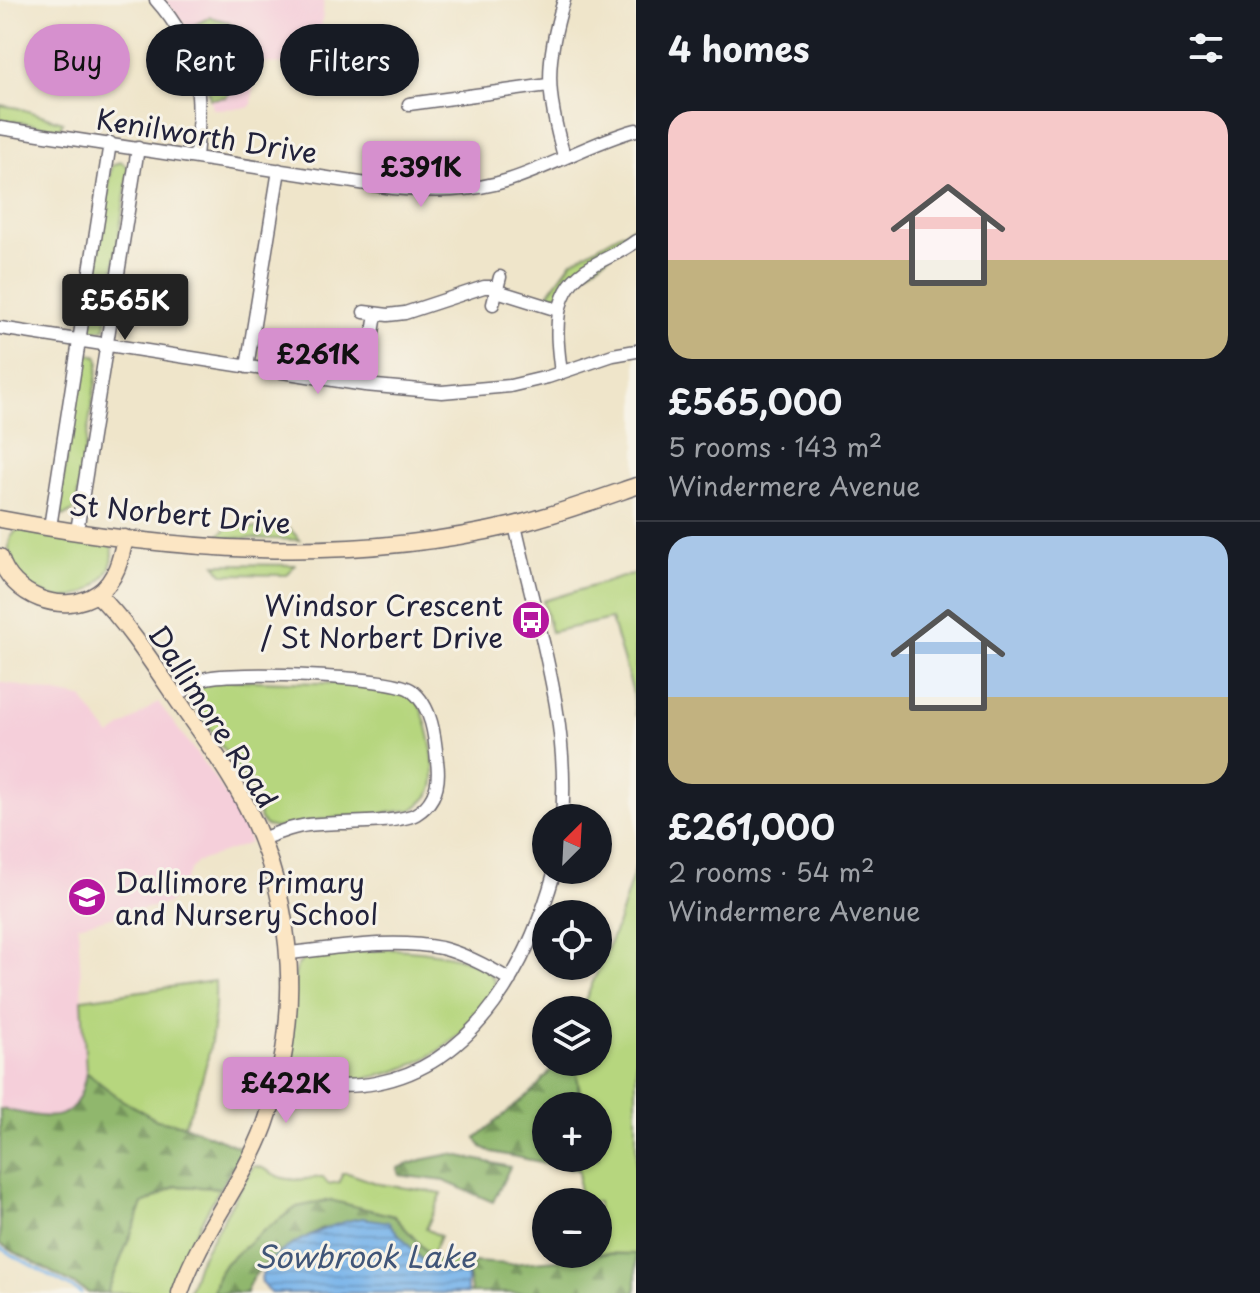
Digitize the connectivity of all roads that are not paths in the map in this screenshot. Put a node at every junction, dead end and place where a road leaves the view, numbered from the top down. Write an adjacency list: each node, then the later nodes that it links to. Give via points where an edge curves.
1 (156, 0): 12 (street, via 191,57 200,104)
2 (564, 0): 3 (street)
3 (548, 85): 4 (street); 11 (street)
4 (439, 100): 5 (street); 6 (street)
5 (409, 104)
6 (441, 115)
7 (0, 128): 9 (street, Kenilworth Drive)
8 (636, 130): 11 (street, Kenilworth Drive)
9 (110, 143): 10 (street, Kenilworth Drive); 19 (street)
10 (138, 148): 12 (street, Kenilworth Drive); 20 (street)
11 (564, 156): 13 (street, Kenilworth Drive, via 482,187 438,191)
12 (196, 157): 13 (street, Kenilworth Drive)
13 (279, 170): 22 (street)
14 (636, 241): 17 (street, via 579,275)
15 (498, 285): 16 (street); 17 (street); 24 (street, via 417,309 370,313)
16 (493, 304)
17 (558, 310): 23 (street, via 555,335)
18 (0, 328): 19 (street)
19 (79, 341): 20 (street); 28 (street)
20 (106, 345): 22 (street); 29 (street)
21 (636, 351): 23 (street)
22 (247, 367): 24 (street)
23 (561, 373): 24 (street, via 459,392)
24 (365, 385)
25 (636, 486): 27 (street, St Norbert Drive)
26 (1, 524): 28 (street, St Norbert Drive)
27 (515, 525): 30 (street, St Norbert Drive, via 343,549 233,550); 35 (street, via 557,704)
28 (50, 527): 29 (street, St Norbert Drive)
29 (77, 531): 30 (street, St Norbert Drive)
30 (125, 538): 33 (street, via 115,572)
31 (0, 557): 32 (street)
32 (5, 584): 33 (street, via 44,601 75,601)
33 (97, 594): 34 (street, Dallimore Road)
34 (176, 697): 36 (street, Dallimore Road, via 246,804); 36 (street, via 199,682 222,676 331,677 398,683 425,704 439,774 434,796 423,809 406,817 308,825)
35 (563, 804)
36 (262, 839): 38 (street, Dallimore Road)
37 (550, 884): 39 (street)
38 (290, 953): 39 (street, via 430,946 467,957); 40 (street, Dallimore Road, via 288,1024)
39 (510, 980): 40 (street, via 464,1038 416,1070 356,1085)
40 (279, 1079): 41 (street, Dallimore Road, via 251,1155 195,1254)
41 (180, 1293)

